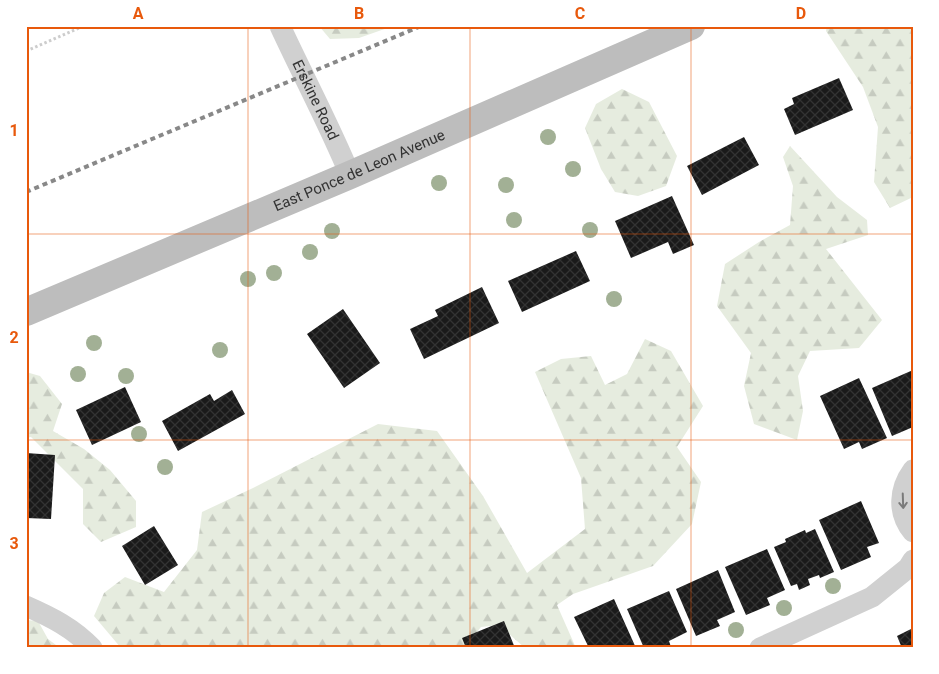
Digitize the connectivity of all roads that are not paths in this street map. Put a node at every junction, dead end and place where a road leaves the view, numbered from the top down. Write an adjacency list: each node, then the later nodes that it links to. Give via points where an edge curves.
1 (280, 26): 3 (street, Erskine Road)
2 (691, 26): 3 (main road, East Ponce de Leon Avenue)
3 (350, 175): 4 (main road, East Ponce de Leon Avenue)
4 (26, 312)
5 (913, 470): 6 (street, one-way to 6, via 905,480 900,500)
6 (913, 532)
7 (913, 560): 10 (street, via 908,568 872,597)
8 (26, 606): 9 (street, via 58,620)
9 (92, 648)
10 (760, 648)

